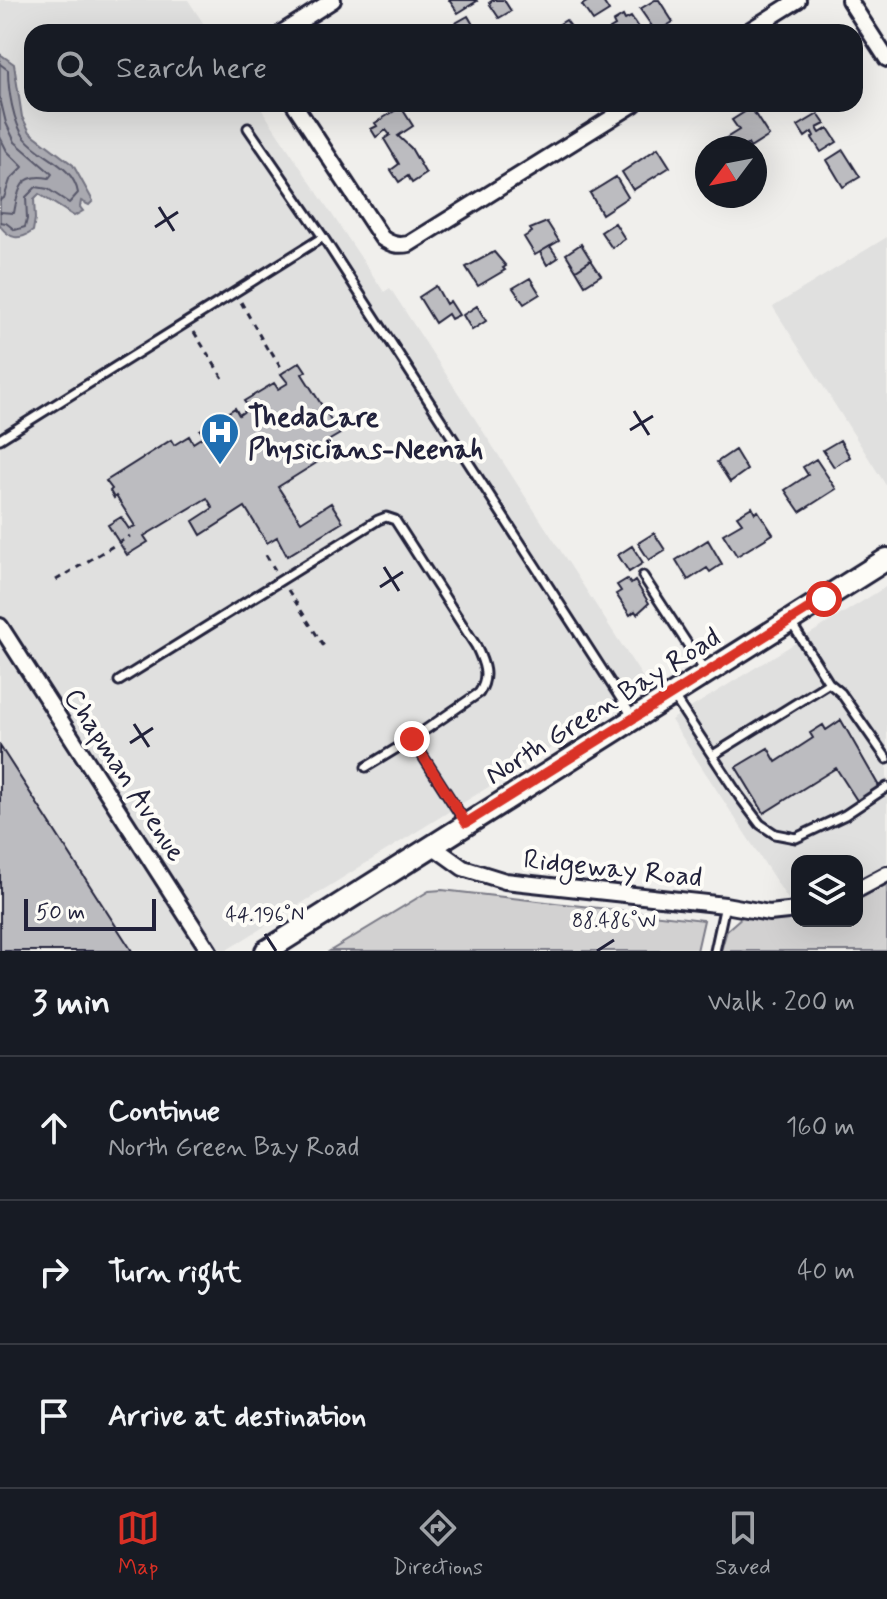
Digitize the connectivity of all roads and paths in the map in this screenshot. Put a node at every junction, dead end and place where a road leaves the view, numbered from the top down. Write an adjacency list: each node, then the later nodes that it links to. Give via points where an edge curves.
1 (333, 0): 4 (street)
2 (798, 0): 5 (street)
3 (849, 0): 6 (street)
4 (296, 24)
5 (760, 24)
6 (887, 59)
7 (299, 112): 8 (street, via 391,244 409,244)
8 (621, 112)
9 (248, 128): 10 (lane)
10 (323, 237): 11 (lane); 29 (lane)
11 (235, 292): 12 (lane); 13 (path)
12 (188, 322): 14 (path); 15 (lane)
13 (284, 372)
14 (224, 380)
15 (0, 439)
16 (130, 536): 21 (path)
17 (266, 555): 20 (path)
18 (887, 559): 22 (main road, North Green Bay Road)
19 (643, 576): 25 (lane)
20 (281, 579): 24 (path); 26 (lane); 30 (lane, via 378,520 391,518 399,524 476,646 486,676 470,701)
21 (56, 580)
22 (790, 620): 25 (main road, North Green Bay Road); 27 (lane)
23 (0, 626): 41 (street, Chapman Avenue)
24 (325, 648)
25 (706, 673): 28 (main road, North Green Bay Road)
26 (119, 681)
27 (829, 683): 31 (lane); 32 (lane)
28 (672, 694): 29 (main road, North Green Bay Road); 31 (lane)
29 (634, 718): 35 (main road, North Green Bay Road)
30 (412, 739): 33 (lane); 35 (lane)
31 (713, 755): 34 (lane, via 760,824 796,838)
32 (887, 759)
33 (366, 767)
34 (887, 787)
35 (466, 823): 36 (main road, North Green Bay Road)
36 (431, 845): 39 (street, Ridgeway Road, via 463,868 505,881); 42 (main road, North Green Bay Road)
37 (887, 874): 38 (street)
38 (863, 887)
39 (725, 905): 40 (street, Ridgeway Road, via 769,913); 43 (lane)
40 (791, 911)
41 (209, 951)
42 (266, 951)
43 (715, 951)

